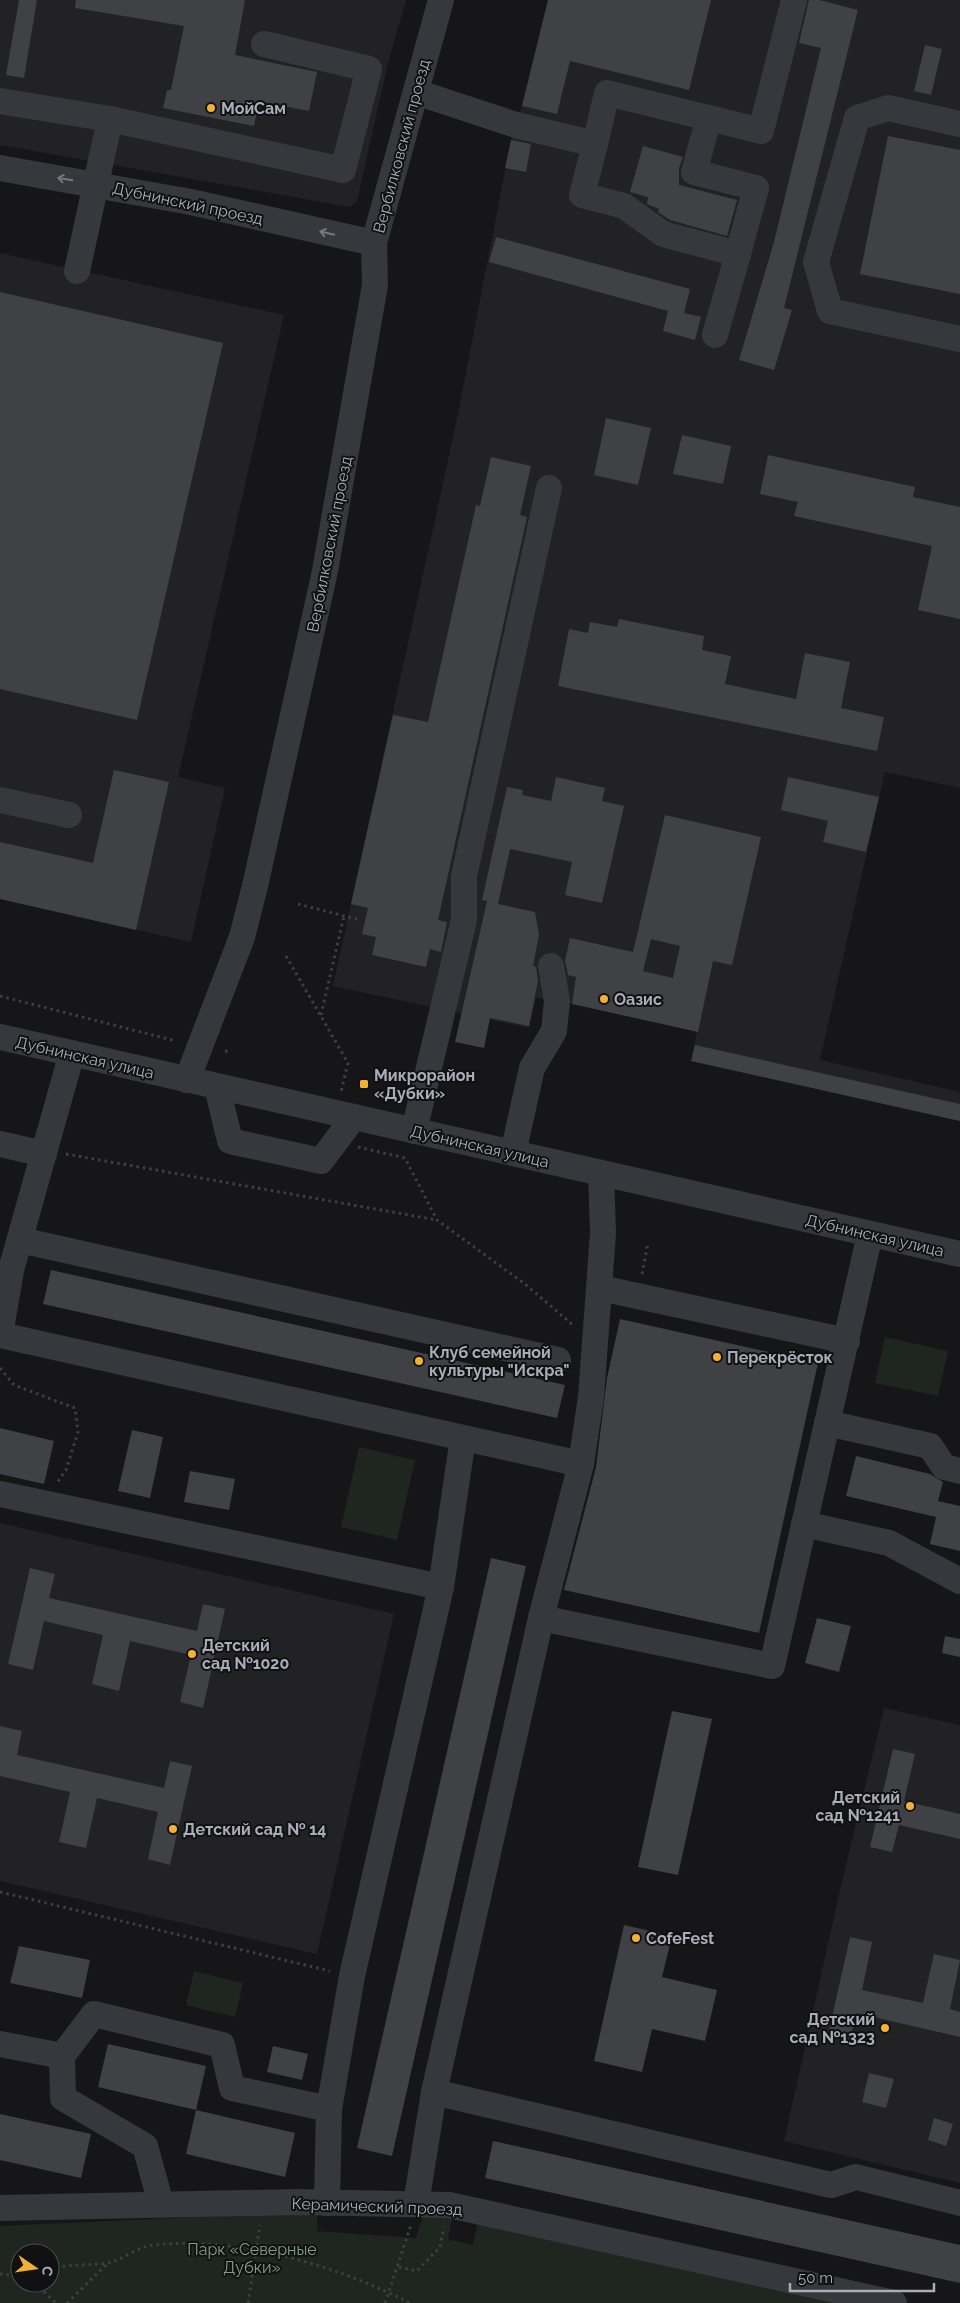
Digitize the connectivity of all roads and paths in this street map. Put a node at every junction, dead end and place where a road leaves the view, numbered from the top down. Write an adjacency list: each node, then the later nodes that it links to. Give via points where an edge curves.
1 (441, 0): 4 (street, Вербилковский проезд)
2 (794, 0): 6 (street, via 762,130)
3 (264, 44): 7 (street, via 369,69 343,170)
4 (416, 92): 9 (street, via 516,125); 12 (street, Вербилковский проезд)
5 (0, 101): 7 (street)
6 (709, 118): 9 (street, via 607,93); 13 (street, via 694,172 756,188)
7 (110, 119): 11 (street)
8 (960, 124): 16 (street, via 888,108 857,118 816,262 830,311)
9 (595, 144): 13 (street, via 582,195 624,206 663,234)
10 (0, 168): 11 (street, Дубнинский проезд, one-way to 10)
11 (97, 184): 12 (street, Дубнинский проезд, one-way to 11); 14 (street)
12 (374, 243): 32 (street, Вербилковский проезд, via 375,285 369,327 305,666 242,937)
13 (738, 254): 15 (street)
14 (77, 271)
15 (715, 335)
16 (960, 339)
17 (549, 488): 36 (street, via 464,876 464,920)
18 (0, 800): 19 (street)
19 (68, 815)
20 (298, 904): 21 (path)
21 (344, 916): 22 (path); 26 (path)
22 (360, 920)
23 (286, 956): 26 (path)
24 (551, 966): 40 (street, via 557,1001 554,1031 532,1068)
25 (0, 996): 28 (path)
26 (321, 1016): 34 (path, via 348,1063)
27 (0, 1037): 31 (street, Дубнинская улица)
28 (176, 1041)
29 (225, 1051): 30 (path)
30 (231, 1052)
31 (72, 1053): 32 (street, Дубнинская улица); 39 (street)
32 (187, 1080): 33 (street, Дубнинская улица)
33 (217, 1087): 35 (street, Дубнинская улица); 37 (street, via 230,1141 321,1161)
34 (341, 1092)
35 (354, 1118): 36 (street, Дубнинская улица); 37 (street)
36 (414, 1131): 40 (street, Дубнинская улица)
37 (336, 1142): 42 (path, via 405,1158)
38 (0, 1144): 39 (street)
39 (44, 1153): 42 (path); 44 (street)
40 (513, 1154): 41 (street, Дубнинская улица)
41 (601, 1173): 43 (street, Дубнинская улица); 48 (street)
42 (437, 1220): 51 (path, via 525,1284)
43 (870, 1234): 46 (street, Дубнинская улица); 50 (street)
44 (20, 1240): 47 (street); 52 (street)
45 (648, 1243): 49 (path)
46 (960, 1254)
47 (5, 1269): 55 (street, via 0,1335)
48 (600, 1288): 49 (street); 51 (street)
49 (638, 1296): 50 (street)
50 (846, 1341): 54 (street)
51 (595, 1344): 56 (street)
52 (558, 1360)
53 (0, 1368): 59 (path, via 14,1385 76,1408 78,1432 66,1470)
54 (827, 1423): 57 (street, via 930,1446 944,1467); 60 (street)
55 (463, 1438): 56 (street); 62 (street)
56 (581, 1464): 63 (street)
57 (960, 1471)
58 (0, 1494): 59 (street)
59 (38, 1501): 62 (street)
60 (804, 1524): 61 (street, via 889,1544); 63 (street, via 772,1666)
61 (960, 1581)
62 (441, 1587): 65 (street)
63 (541, 1618): 68 (street)
64 (0, 1892): 65 (path)
65 (352, 1976): 69 (street)
66 (0, 2044): 67 (street)
67 (62, 2056): 69 (street, via 94,2014 222,2045 232,2088); 73 (street, via 63,2098 145,2146)
68 (434, 2092): 72 (street, via 832,2185 856,2178); 74 (street)
69 (329, 2109): 71 (street)
70 (263, 2202): 71 (street, Керамический проезд); 73 (street, Керамический проезд); 77 (path)
71 (327, 2203): 74 (street, Керамический проезд)
72 (960, 2203)
73 (161, 2204): 76 (street, Керамический проезд)
74 (416, 2204): 75 (street, Керамический проезд); 80 (path)
75 (449, 2205): 80 (path, via 440,2247 417,2271); 88 (street, Керамический проезд)
76 (0, 2208)
77 (257, 2249): 78 (path, via 185,2243 150,2246); 82 (path, via 321,2267); 85 (path)
78 (108, 2263): 79 (path); 84 (path)
79 (60, 2266)
80 (399, 2267): 82 (path)
81 (45, 2293): 83 (path)
82 (388, 2293): 86 (path); 87 (path)
83 (56, 2303)
84 (67, 2303)
85 (248, 2303)
86 (385, 2303)
87 (410, 2303)
88 (894, 2303)

